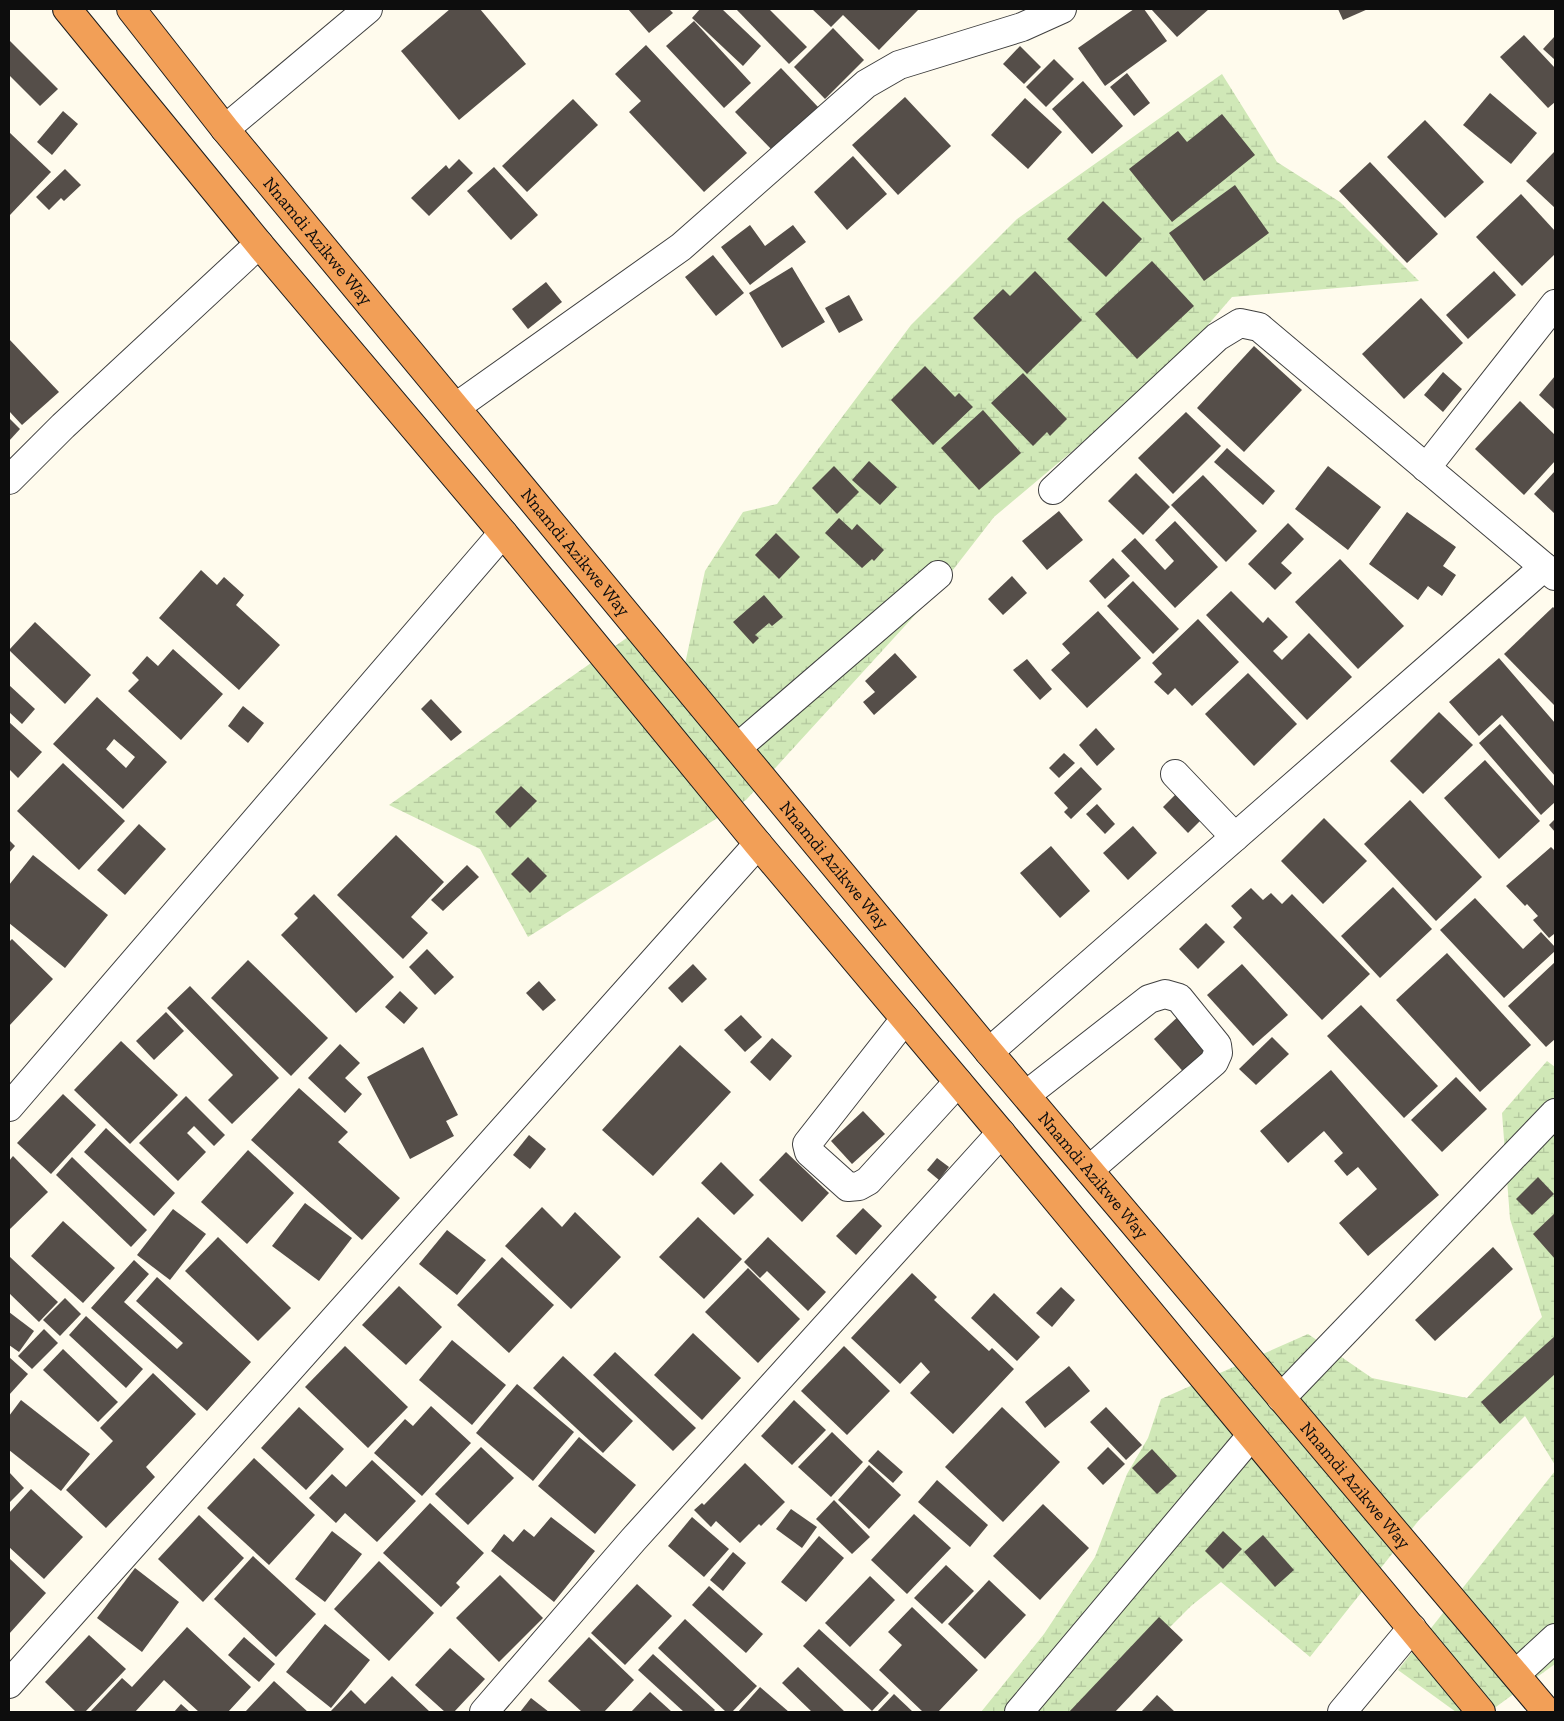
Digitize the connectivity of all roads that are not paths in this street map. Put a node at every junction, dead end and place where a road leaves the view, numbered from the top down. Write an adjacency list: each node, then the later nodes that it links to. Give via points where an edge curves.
1 (67, 9): 6 (highway)
2 (130, 9): 5 (highway, Nnamdi Azikwe Way)
3 (368, 9): 5 (street)
4 (1062, 9): 8 (street, via 1022,27 899,65 866,84 682,247)
5 (225, 129): 8 (highway, Nnamdi Azikwe Way)
6 (259, 244): 10 (street); 12 (highway)
7 (1555, 304): 9 (street)
8 (456, 406): 15 (highway, Nnamdi Azikwe Way)
9 (1426, 468): 11 (street, via 1259,327 1240,323 1216,337); 13 (street)
10 (9, 480)
11 (1053, 490)
12 (503, 533): 18 (highway); 23 (street)
13 (1550, 571): 17 (street)
14 (938, 575): 15 (street)
15 (738, 747): 20 (highway, Nnamdi Azikwe Way)
16 (1175, 774): 17 (street)
17 (1235, 837): 20 (street)
18 (758, 844): 19 (highway); 32 (street)
19 (905, 1019): 21 (highway); 21 (street, via 807,1144 809,1152 848,1187 859,1186 868,1181)
20 (989, 1052): 22 (highway, Nnamdi Azikwe Way)
21 (958, 1082): 25 (highway)
22 (1026, 1095): 26 (highway, Nnamdi Azikwe Way); 26 (street, via 1148,999 1165,994 1179,998 1217,1045 1214,1062)
23 (9, 1107)
24 (1555, 1113): 27 (street)
25 (1001, 1133): 28 (highway); 33 (street, via 633,1540)
26 (1089, 1170): 27 (highway, Nnamdi Azikwe Way)
27 (1281, 1398): 31 (highway, Nnamdi Azikwe Way)
28 (1251, 1436): 29 (highway); 34 (street)
29 (1412, 1628): 35 (street); 36 (highway)
30 (1555, 1638): 31 (street)
31 (1516, 1674): 37 (highway, Nnamdi Azikwe Way)
32 (9, 1684)
33 (484, 1712)
34 (1019, 1712)
35 (1342, 1712)
36 (1481, 1712)
37 (1547, 1712)

